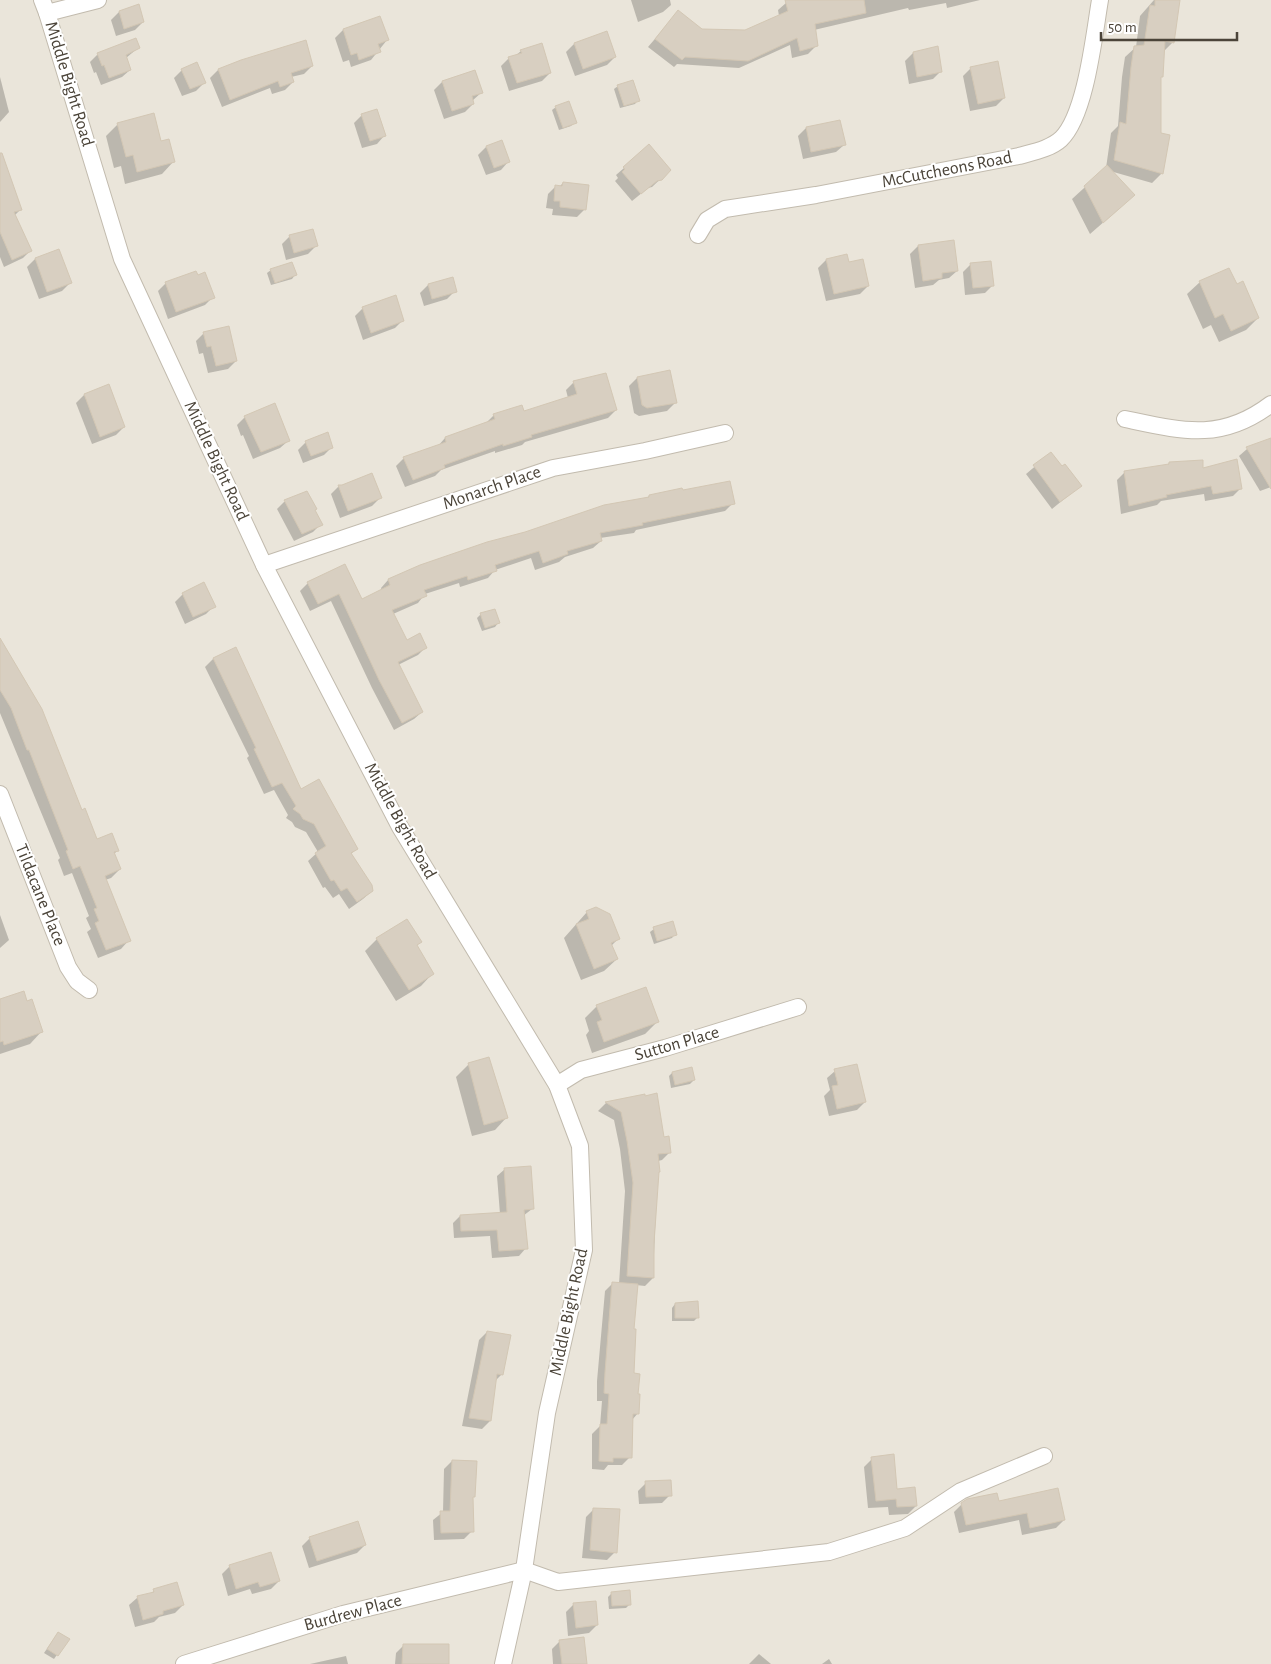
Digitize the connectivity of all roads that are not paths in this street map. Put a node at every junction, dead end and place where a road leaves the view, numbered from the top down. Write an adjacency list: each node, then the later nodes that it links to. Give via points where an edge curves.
1 (98, 0): 3 (street)
2 (1100, 0): 4 (street, McCutcheons Road, via 1082,101 1073,123 1061,139 1042,150 1019,156 725,209 707,220)
3 (44, 6): 8 (street, Middle Bight Road, via 122,259)
4 (698, 235)
5 (1271, 404): 6 (street, via 1236,424 1211,431 1178,430)
6 (1125, 419)
7 (725, 433): 8 (street, Monarch Place, via 553,468)
8 (264, 565): 12 (street, Middle Bight Road, via 400,827)
9 (0, 794): 10 (street, Tildacane Place, via 68,967 77,981)
10 (89, 990)
11 (798, 1007): 12 (street, Sutton Place, via 581,1070)
12 (557, 1085): 14 (street, Middle Bight Road, via 580,1146 584,1250 547,1413)
13 (1044, 1456): 14 (street, via 961,1491 905,1528 829,1552 558,1582)
14 (524, 1570): 15 (street, Burdrew Place, via 343,1614); 16 (street, Middle Bight Road)
15 (184, 1664)
16 (503, 1664)

